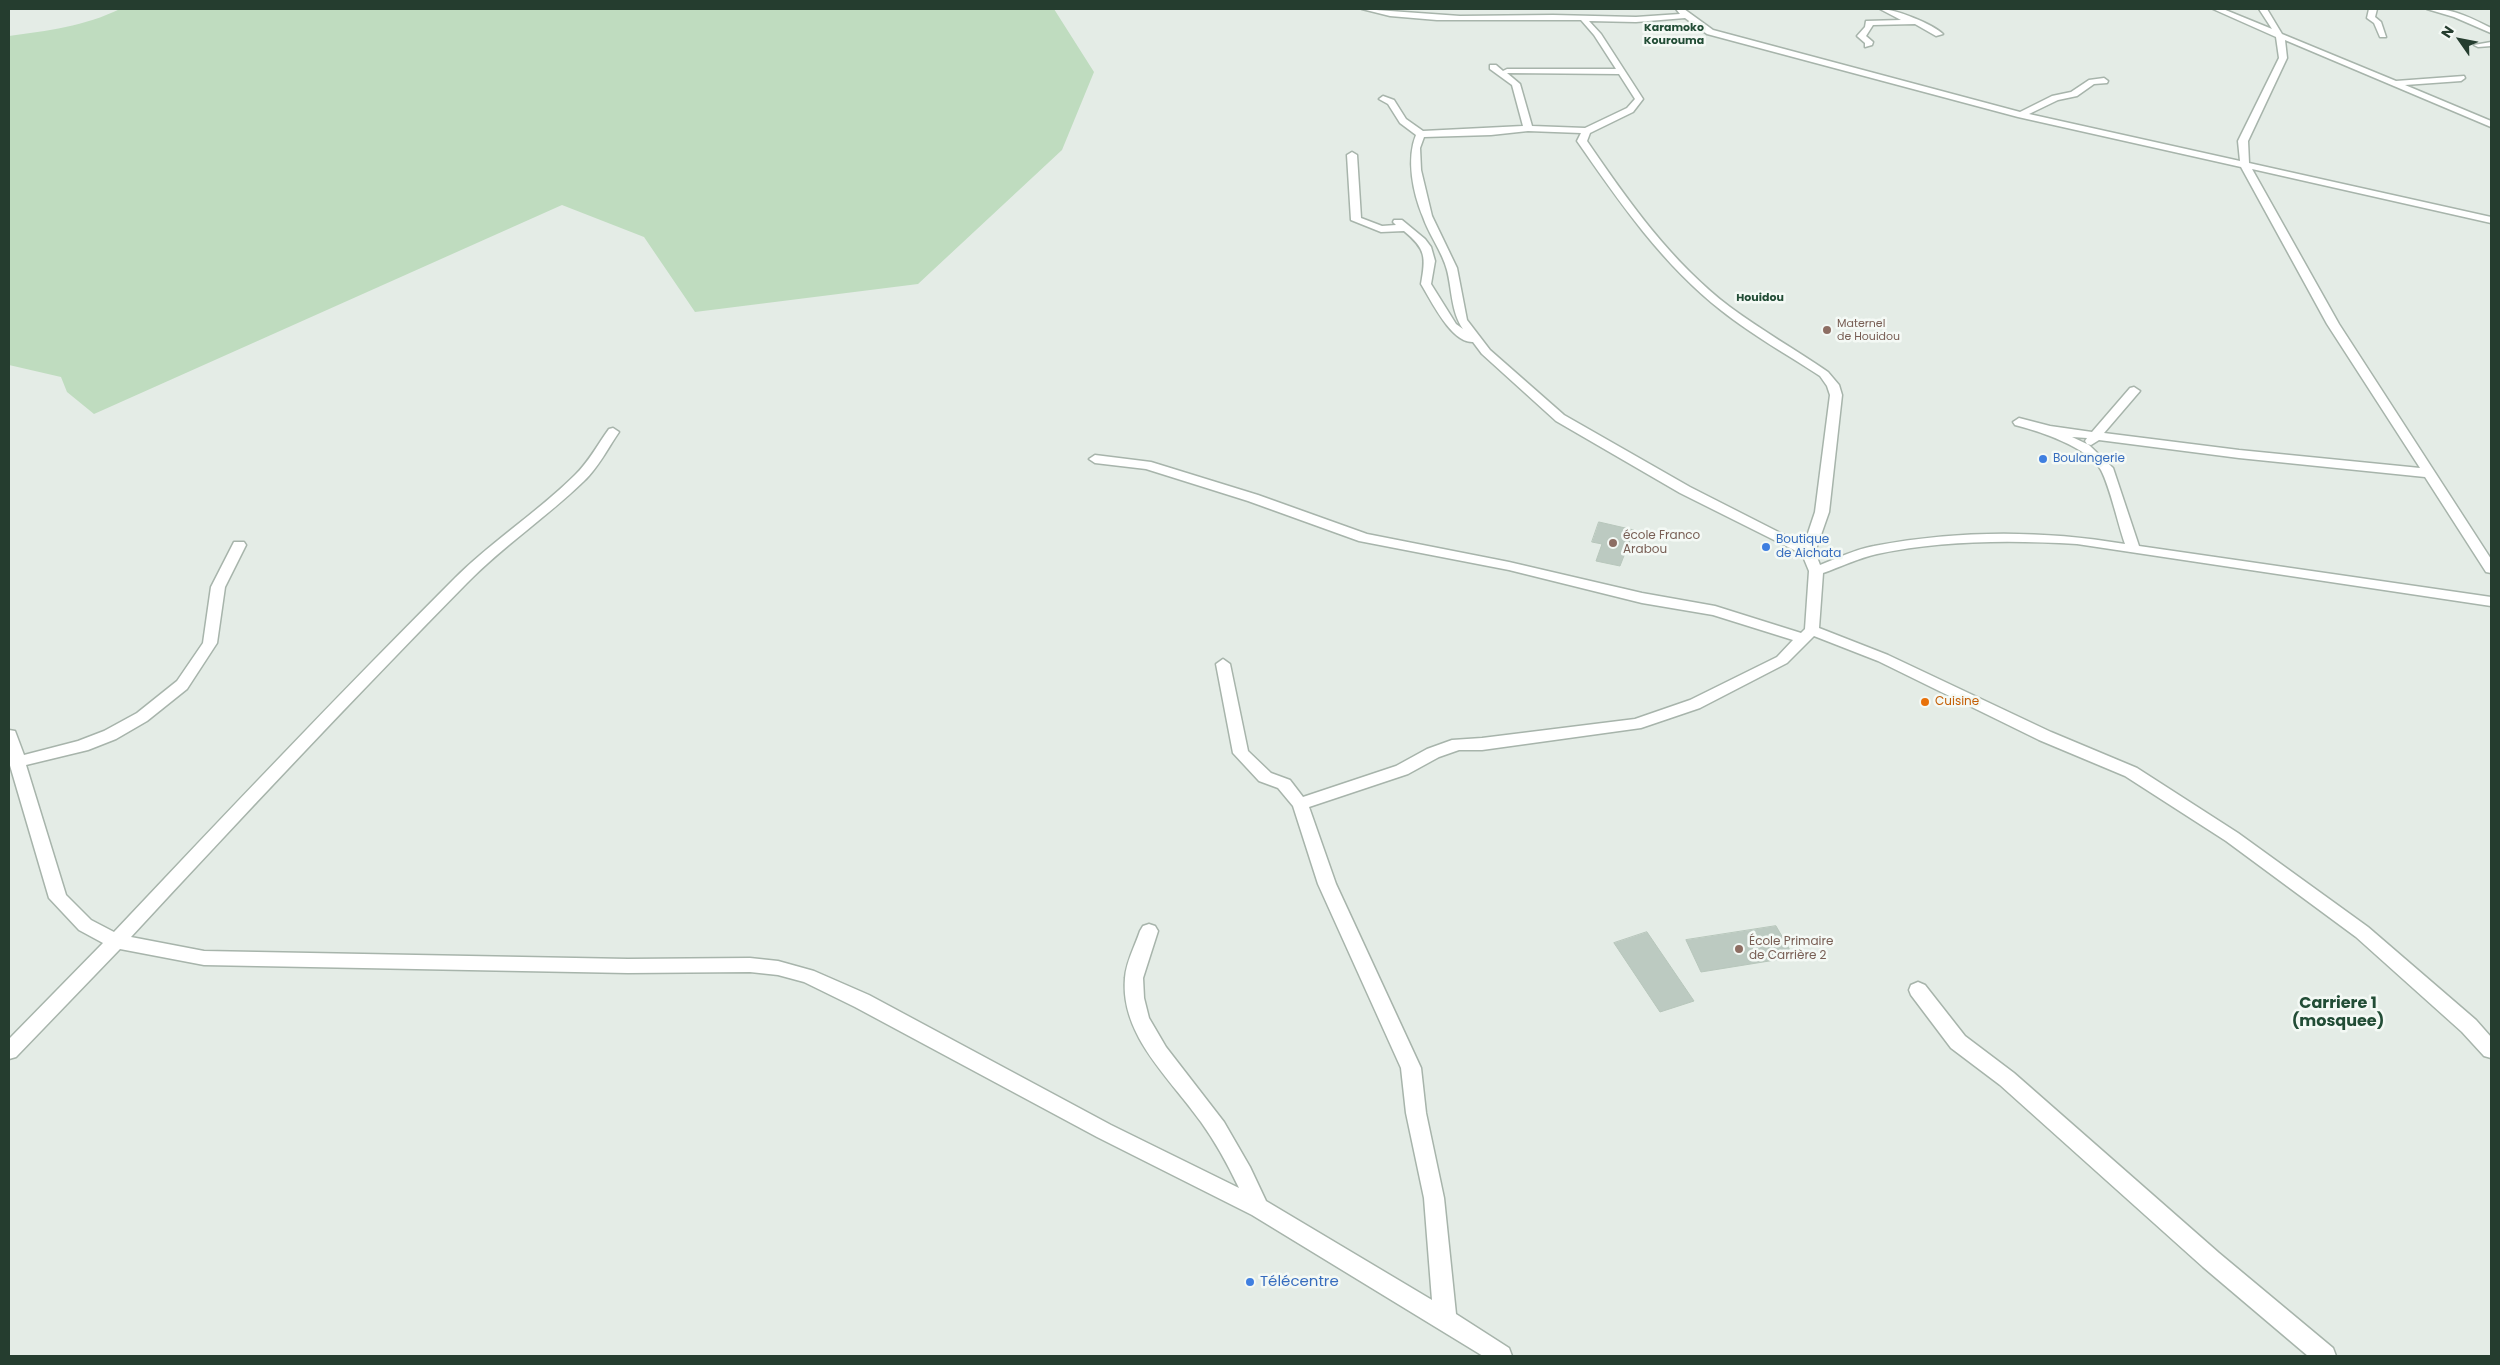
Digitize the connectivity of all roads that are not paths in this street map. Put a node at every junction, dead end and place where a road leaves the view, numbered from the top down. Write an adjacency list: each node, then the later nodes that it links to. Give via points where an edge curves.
1 (1366, 9): 11 (street, via 1443,20)
2 (1479, 9): 11 (street, via 1481,15)
3 (1680, 9): 10 (street)
4 (1884, 9): 14 (street)
5 (2218, 9): 19 (street)
6 (2263, 9): 19 (street)
7 (2373, 9): 18 (street, via 2371,18 2377,22)
8 (2431, 9): 15 (street, via 2457,15)
9 (1636, 14): 13 (street)
10 (1686, 16): 13 (street); 16 (street)
11 (1488, 19): 12 (street)
12 (1584, 19): 13 (street); 25 (street)
13 (1659, 19): 16 (street)
14 (1914, 22): 17 (street); 22 (street, via 1869,23 1869,28 1861,36 1869,42)
15 (2491, 31)
16 (1710, 32): 30 (street)
17 (1939, 34)
18 (2383, 35)
19 (2280, 36): 28 (street); 36 (street, via 2283,58 2243,141)
20 (2478, 44): 21 (street)
21 (2491, 44)
22 (1868, 46)
23 (1493, 68): 32 (street, via 1516,84)
24 (1507, 71): 25 (street)
25 (1621, 72): 33 (street, via 1639,98 1630,110)
26 (2461, 78): 28 (street)
27 (2104, 81): 30 (street, via 2092,82 2074,94 2055,98)
28 (2394, 83): 31 (street)
29 (1383, 99): 34 (street, via 1391,102 1404,121)
30 (2021, 115): 36 (street)
31 (2491, 124)
32 (1528, 128): 33 (street); 34 (street)
33 (1586, 131): 49 (street, via 1582,142 1629,209 1680,268 1726,309 1824,374 1833,384 1836,395 1822,512)
34 (1421, 134): 38 (street, via 1415,148 1416,170 1427,216 1452,268 1462,320)
35 (1352, 155): 38 (street, via 1356,220 1381,229 1402,225 1426,243 1431,262 1426,284 1452,326)
36 (2245, 165): 37 (street); 46 (street, via 2333,324)
37 (2491, 220)
38 (1484, 349): 49 (street, via 1560,418 1685,490)
39 (2134, 391): 43 (street)
40 (2019, 422): 41 (street)
41 (2049, 430): 43 (street); 44 (street)
42 (613, 432): 59 (street, via 581,477 465,576 310,734)
43 (2095, 436): 44 (street); 46 (street)
44 (2085, 448): 48 (street, via 2107,468)
45 (1095, 459): 53 (street, via 1147,465 1253,498 1364,538 1509,566)
46 (2428, 473): 50 (street)
47 (239, 545): 56 (street, via 218,587 210,643 182,685 148,712 110,735 82,746)
48 (2133, 549): 51 (street, via 2077,540 2016,536 1874,550); 52 (street)
49 (1808, 552): 51 (street)
50 (2491, 569)
51 (1816, 571): 53 (street)
52 (2491, 602)
53 (1808, 634): 57 (street, via 1782,660 1748,678 1695,704 1636,724 1482,744 1458,744 1402,770); 61 (street, via 1883,658 2045,736 2131,772 2232,837 2362,932 2469,1026)
54 (1222, 664): 57 (street, via 1241,753 1265,777 1284,784)
55 (9, 735): 56 (street)
56 (17, 762): 59 (street, via 58,898 85,925)
57 (1300, 804): 64 (street, via 1327,884 1411,1068 1416,1113 1434,1198)
58 (1149, 931): 63 (street, via 1134,978 1136,1006 1148,1037 1210,1118 1248,1182)
59 (116, 941): 62 (street); 63 (street, via 204,958 628,966 750,965 778,968 808,976 862,1001 1104,1131)
60 (1918, 990): 66 (street, via 1958,1042 2007,1079)
61 (2491, 1050)
62 (9, 1051)
63 (1259, 1208): 64 (street)
64 (1445, 1319): 65 (street)
65 (1500, 1356)
66 (2325, 1356)

